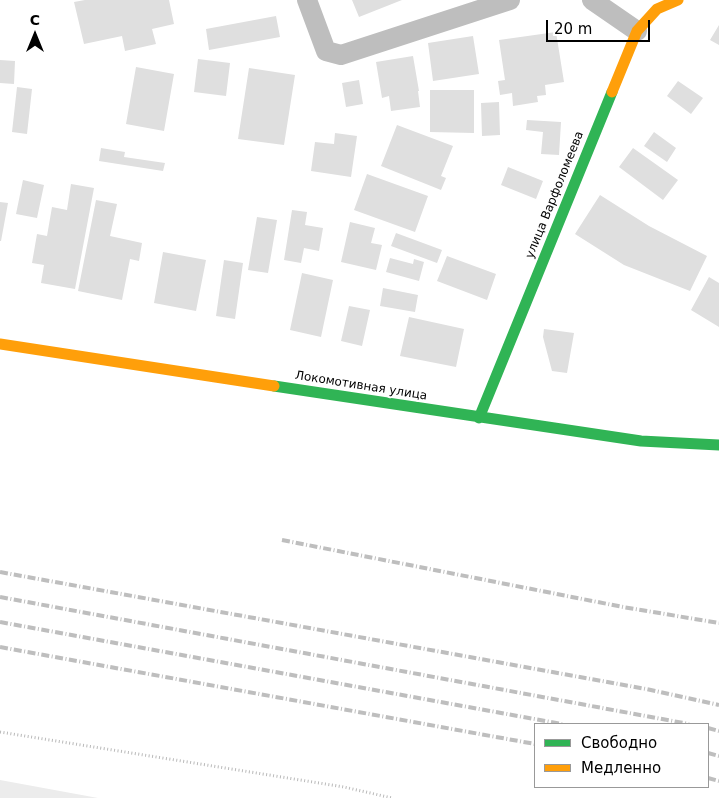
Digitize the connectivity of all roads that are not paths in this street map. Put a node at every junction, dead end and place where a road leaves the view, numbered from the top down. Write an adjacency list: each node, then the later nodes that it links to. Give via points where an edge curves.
1 (307, 0): 2 (lane, via 326,51 341,55)
2 (510, 0)
3 (592, 0): 5 (lane)
4 (678, 0): 5 (street, улица Варфоломеева, via 657,9)
5 (637, 30): 7 (street, улица Варфоломеева)
6 (0, 344): 7 (street, Локомотивная улица)
7 (479, 418): 8 (street, Локомотивная улица, via 641,441)
8 (719, 445)

